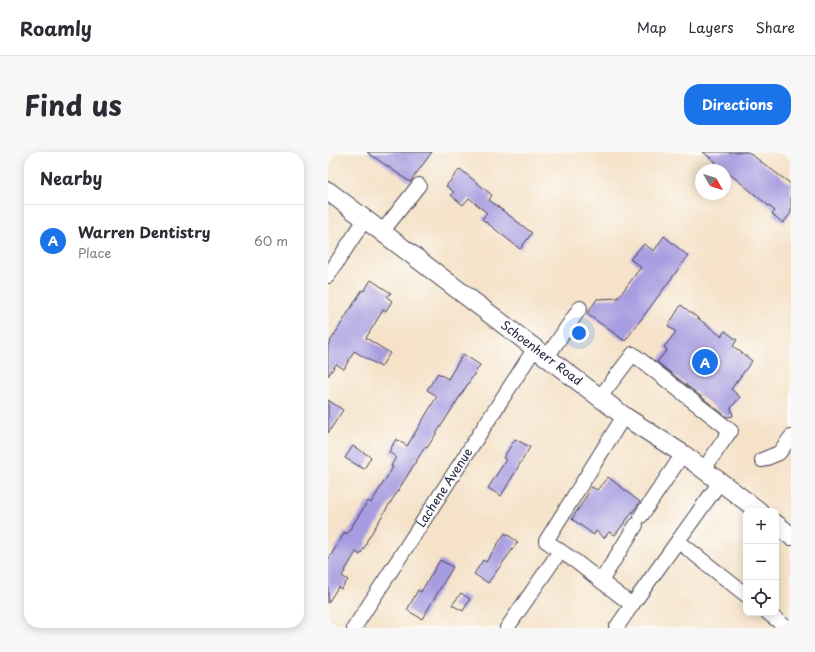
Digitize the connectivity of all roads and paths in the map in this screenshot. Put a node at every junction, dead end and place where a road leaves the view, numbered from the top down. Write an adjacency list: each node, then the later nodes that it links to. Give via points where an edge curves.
1 (419, 185): 4 (street)
2 (328, 191): 3 (main road, Schoenherr Road)
3 (365, 219): 4 (main road, Schoenherr Road); 5 (street)
4 (382, 232): 7 (main road, Schoenherr Road)
5 (328, 276)
6 (580, 308): 7 (street, Lachene Avenue)
7 (541, 352): 8 (main road, Schoenherr Road); 24 (street, Lachene Avenue)
8 (600, 397): 9 (main road, Schoenherr Road); 13 (street, via 633,354 730,432)
9 (624, 416): 11 (main road, Schoenherr Road); 19 (street, via 546,541)
10 (791, 437): 12 (street, via 779,453)
11 (683, 454): 13 (main road, Schoenherr Road); 20 (street, via 638,520)
12 (762, 460)
13 (704, 469): 14 (main road, Schoenherr Road)
14 (720, 482): 15 (main road, Schoenherr Road); 18 (street)
15 (755, 508)
16 (779, 526): 17 (main road)
17 (791, 536)
18 (678, 541): 21 (street); 22 (street)
19 (560, 551): 20 (street); 25 (street)
20 (601, 581): 22 (street)
21 (743, 593)
22 (632, 606): 26 (street)
23 (772, 616): 27 (street)
24 (354, 628)
25 (507, 628)
26 (616, 628)
27 (787, 628)

